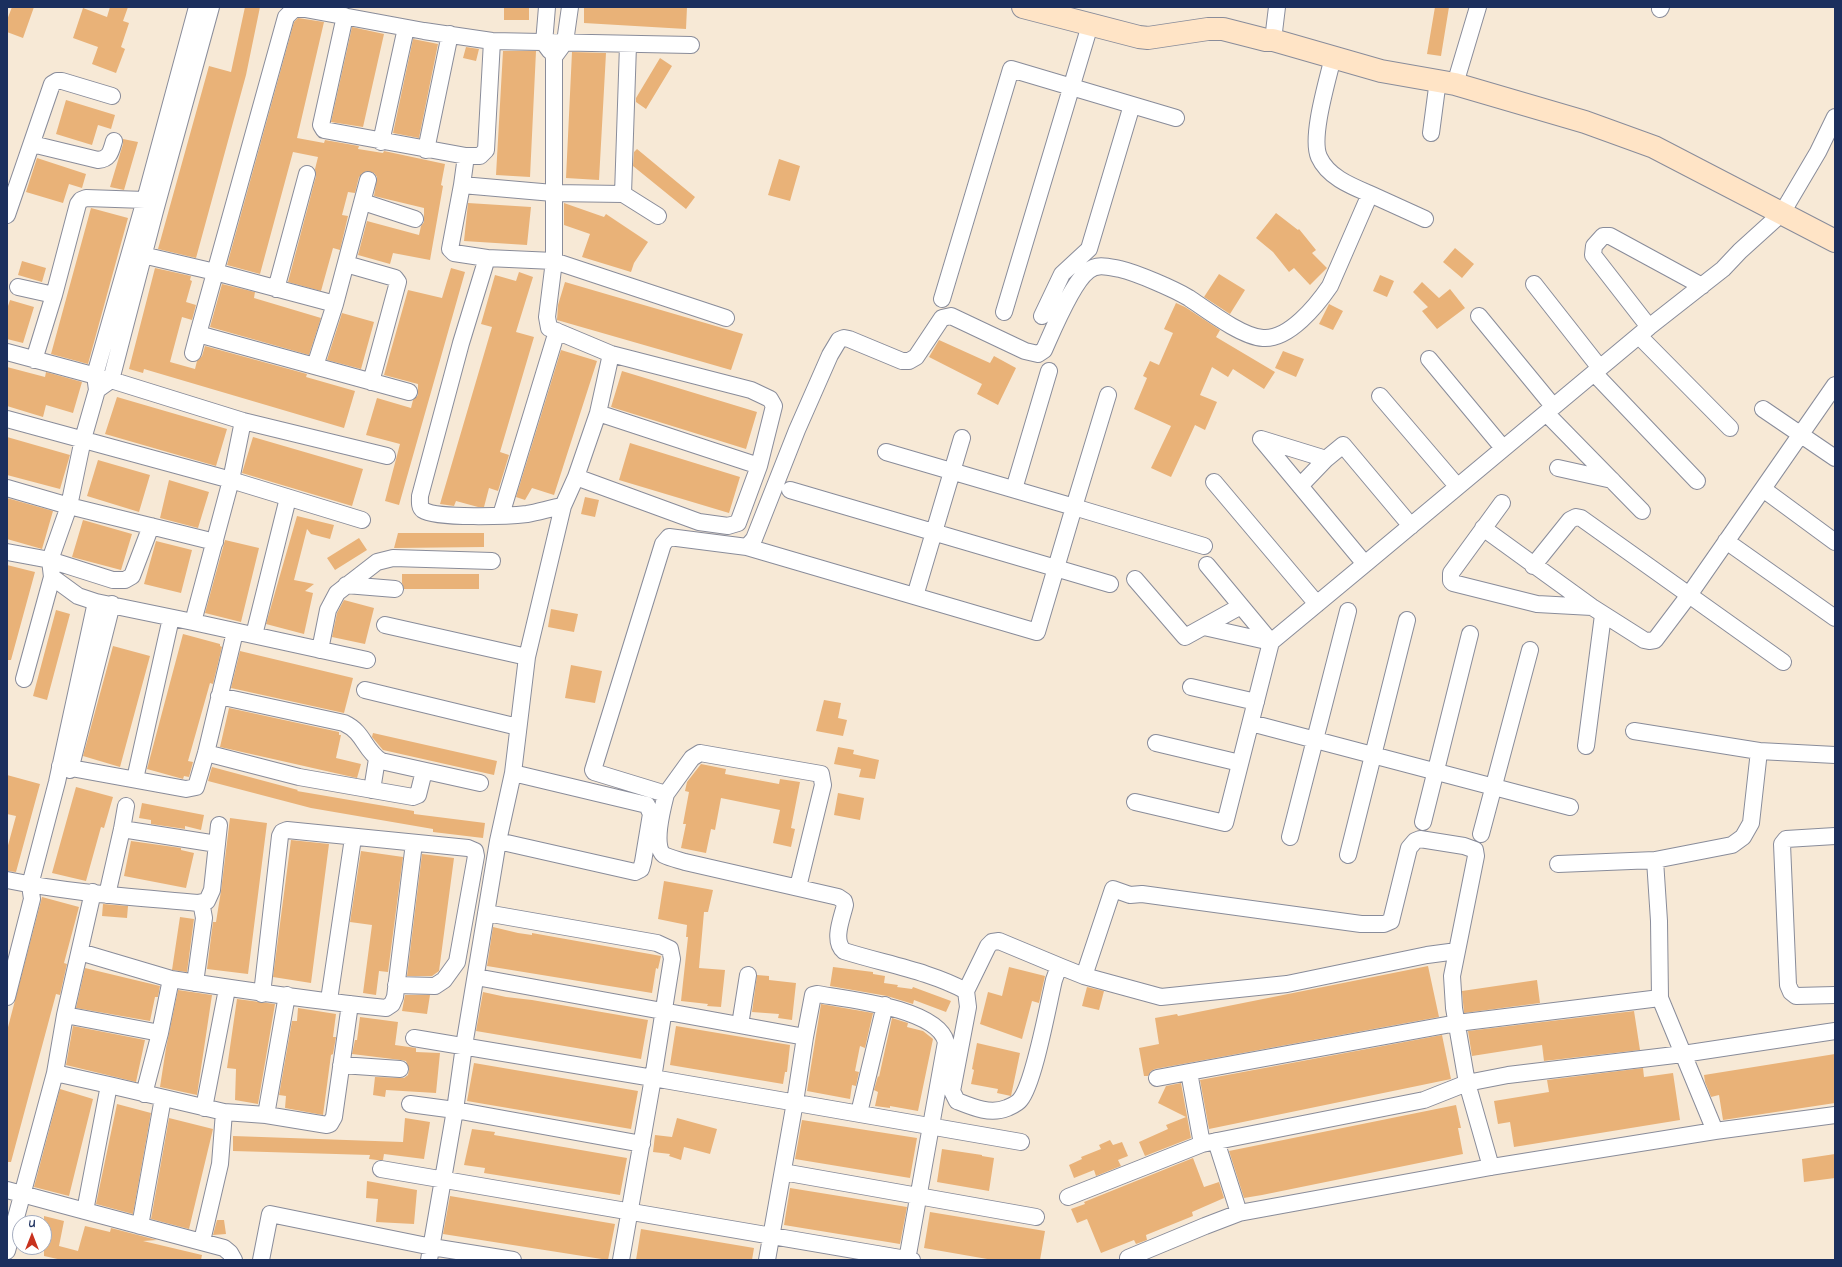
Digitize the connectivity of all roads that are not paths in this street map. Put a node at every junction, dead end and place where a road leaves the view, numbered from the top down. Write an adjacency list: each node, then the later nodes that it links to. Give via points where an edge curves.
1 (197, 7): 20 (street)
2 (211, 7): 20 (street)
3 (547, 7): 15 (street)
4 (570, 7): 14 (street)
5 (1023, 7): 9 (street)
6 (1277, 7): 12 (street)
7 (1478, 7): 21 (street)
8 (345, 16): 10 (street); 30 (street, via 322,128 327,132); 53 (street, via 297,8 290,11 286,17)
9 (1090, 25): 12 (street, via 1148,38 1208,29); 22 (street)
10 (406, 28): 11 (street); 30 (street)
11 (450, 34): 13 (street); 32 (street)
12 (1273, 40): 19 (street)
13 (492, 41): 15 (street); 34 (street, via 486,150 480,156)
14 (565, 42): 15 (street); 16 (street); 18 (street)
15 (544, 43): 18 (street)
16 (628, 45): 17 (street); 39 (street)
17 (692, 45)
18 (554, 57): 38 (street)
19 (1333, 57): 21 (street, via 1381,71); 40 (street, via 1316,131 1317,152 1323,164 1346,184)
20 (190, 60): 41 (street); 49 (street)
21 (1447, 82): 27 (street); 43 (street, via 1585,122 1654,147)
22 (1071, 87): 24 (street); 59 (street, via 1011,70); 61 (street)
23 (112, 96): 31 (street, via 62,81 52,84)
24 (1132, 105): 26 (street); 62 (street, via 1089,249 1062,274)
25 (1835, 117): 33 (street)
26 (1176, 118)
27 (1431, 133)
28 (114, 141): 31 (street, via 105,160)
29 (1835, 141): 33 (street)
30 (381, 142): 32 (street)
31 (32, 144): 44 (street)
32 (426, 150): 34 (street)
33 (1818, 152): 43 (street)
34 (466, 156): 37 (street)
35 (307, 174): 57 (street)
36 (368, 180): 42 (street)
37 (462, 185): 38 (street); 50 (street, via 450,249 454,253)
38 (553, 193): 39 (street); 51 (street)
39 (622, 194): 45 (street)
40 (1370, 194): 47 (street); 127 (street, via 1330,286 1322,298 1291,329 1280,336 1254,336 1219,319 1187,297 1131,271 1106,266 1091,268 1078,281 1044,350 1038,354 1025,351 951,316 942,318 916,358 909,361 902,361 849,339 839,340 800,423 754,539)
41 (146, 200): 49 (street); 58 (street, via 81,200)
42 (363, 202): 46 (street); 52 (street)
43 (1782, 213): 48 (street); 55 (street)
44 (7, 214)
45 (658, 216)
46 (415, 219)
47 (1425, 219)
48 (1835, 241)
49 (137, 254): 53 (street); 76 (street); 78 (street)
50 (487, 258): 51 (street); 117 (street, via 461,343 420,505 424,511 438,515)
51 (554, 261): 64 (street); 65 (street, via 547,321 549,328)
52 (346, 264): 60 (street); 77 (street, via 395,278 398,282)
53 (215, 272): 57 (street); 67 (street)
54 (1534, 284): 74 (street)
55 (1702, 286): 66 (street); 66 (street, via 1610,236 1603,236 1594,246 1593,255)
56 (18, 287): 58 (street)
57 (276, 289): 60 (street)
58 (54, 295): 72 (street)
59 (942, 299)
60 (335, 304): 73 (street)
61 (1004, 312)
62 (1042, 316)
63 (1479, 316): 83 (street)
64 (726, 318)
65 (557, 331): 70 (street); 117 (street)
66 (1644, 332): 74 (street); 88 (street)
67 (198, 334): 69 (street); 73 (street)
68 (7, 352): 72 (street)
69 (193, 354)
70 (611, 354): 85 (street); 97 (street, via 740,387 770,399 774,409)
71 (1429, 358): 92 (street)
72 (34, 360): 78 (street)
73 (315, 366): 77 (street)
74 (1597, 370): 83 (street); 103 (street)
75 (1050, 371): 108 (street)
76 (111, 380): 78 (street); 87 (street)
77 (371, 382): 80 (street)
78 (96, 383): 91 (street)
79 (1835, 385): 89 (street)
80 (409, 392)
81 (1108, 395): 115 (street)
82 (1380, 396): 106 (street)
83 (1549, 409): 92 (street); 102 (street)
84 (1763, 409): 89 (street)
85 (598, 413): 97 (street); 100 (street)
86 (7, 419): 91 (street)
87 (243, 421): 94 (street); 101 (street)
88 (1730, 428)
89 (1800, 434): 95 (street); 109 (street)
90 (962, 438): 99 (street)
91 (83, 439): 101 (street); 113 (street)
92 (1503, 448): 106 (street)
93 (886, 452): 99 (street)
94 (387, 456)
95 (1835, 458)
96 (1326, 459): 105 (street); 105 (street, via 1261,439); 120 (street, via 1342,445)
97 (759, 466): 100 (street, via 738,523 728,526 699,522)
98 (1558, 468): 102 (street)
99 (952, 471): 108 (street); 122 (street)
100 (576, 477): 114 (street)
101 (231, 480): 111 (street); 124 (street)
102 (1612, 480): 116 (street)
103 (1697, 481)
104 (1214, 482): 144 (street)
105 (1300, 486): 131 (street)
106 (1457, 486): 120 (street)
107 (7, 488): 113 (street)
108 (1014, 489): 115 (street)
109 (1763, 489): 123 (street); 125 (street)
110 (790, 490): 122 (street)
111 (288, 498): 118 (street); 156 (street)
112 (1502, 503): 121 (street)
113 (69, 506): 119 (street); 129 (street)
114 (563, 506): 117 (street, via 526,514); 160 (street)
115 (1074, 507): 126 (street); 134 (street)
116 (1642, 511)
117 (501, 515)
118 (362, 520)
119 (151, 526): 124 (street); 129 (street, via 132,576 125,580 113,580)
120 (1411, 526): 131 (street)
121 (1483, 528): 133 (street); 147 (street, via 1451,573 1453,583 1537,604)
122 (934, 532): 134 (street); 141 (street)
123 (1726, 540): 140 (street); 149 (street)
124 (215, 542): 151 (street)
125 (1835, 542)
126 (1204, 546)
127 (747, 547): 141 (street); 188 (street, via 669,537 659,553 593,770)
128 (7, 552): 129 (street)
129 (50, 560): 135 (street)
130 (492, 561): 138 (street, via 393,558 377,562)
131 (1365, 564): 144 (street)
132 (1207, 565): 145 (street)
133 (1533, 566): 140 (street, via 1570,520 1578,517); 147 (street)
134 (1056, 568): 137 (street); 141 (street, via 1037,632)
135 (52, 577): 142 (street, via 78,596); 163 (street)
136 (1135, 580): 153 (street, via 1185,638)
137 (1110, 584)
138 (346, 585): 139 (street); 158 (street, via 337,593 328,610)
139 (395, 589)
140 (1689, 595): 147 (street, via 1653,641 1644,640); 162 (street)
141 (915, 596)
142 (96, 602): 143 (street); 183 (street)
143 (112, 604): 148 (street); 183 (street)
144 (1316, 604): 157 (street)
145 (1241, 606): 153 (street); 157 (street)
146 (1348, 611): 171 (street)
147 (1597, 611): 173 (street)
148 (172, 618): 151 (street); 184 (street)
149 (1835, 618)
150 (1407, 620): 176 (street)
151 (194, 622): 154 (street)
152 (386, 624): 160 (street)
153 (1204, 627): 157 (street)
154 (235, 632): 156 (street); 166 (street)
155 (1470, 634): 181 (street)
156 (254, 635): 158 (street)
157 (1271, 642): 167 (street)
158 (320, 650): 161 (street)
159 (1530, 650): 186 (street)
160 (526, 657): 169 (street)
161 (367, 660)
162 (1783, 662)
163 (24, 679)
164 (1191, 687): 167 (street)
165 (364, 690): 169 (street)
166 (219, 696): 175 (street); 178 (street, via 344,723 358,732 370,752)
167 (1256, 702): 168 (street)
168 (1251, 722): 171 (street); 179 (street)
169 (518, 727): 182 (street)
170 (1634, 731): 174 (street)
171 (1315, 740): 176 (street); 197 (street)
172 (1156, 743): 179 (street)
173 (1586, 746)
174 (1759, 751): 177 (street); 203 (street, via 1751,823 1743,837 1732,846)
175 (206, 753): 184 (street, via 196,787 186,789); 187 (street, via 299,777)
176 (1373, 755): 181 (street); 202 (street)
177 (1835, 755)
178 (378, 759): 180 (street); 187 (street)
179 (1240, 763): 189 (street, via 1225,823)
180 (424, 771): 185 (street); 187 (street, via 418,795 415,797)
181 (1435, 771): 186 (street); 192 (street)
182 (513, 773): 199 (street); 199 (street, via 647,805 651,814 643,862 641,869 635,872)
183 (63, 775): 184 (street); 207 (street)
184 (135, 779)
185 (480, 783)
186 (1493, 787): 191 (street); 195 (street)
187 (372, 790)
188 (666, 794): 206 (street, via 658,840 664,855); 206 (street, via 692,758 700,753 821,774 823,785)
189 (1135, 802)
190 (126, 806): 194 (street)
191 (1570, 807)
192 (1423, 822)
193 (219, 825): 201 (street)
194 (122, 829): 201 (street); 208 (street)
195 (1481, 834)
196 (1835, 836): 223 (street, via 1786,839 1782,844 1788,985 1796,996)
197 (1290, 837)
198 (353, 838): 200 (street); 222 (street, via 287,830 282,832); 227 (street)
199 (498, 841): 210 (street)
200 (414, 843): 219 (street); 219 (street, via 471,848 476,856 457,962 444,980 435,986)
201 (217, 844): 209 (street, via 212,890 207,901)
202 (1348, 855)
203 (1655, 860): 204 (street); 226 (street)
204 (1558, 864)
205 (7, 880): 207 (street)
206 (798, 887): 221 (street, via 830,894 844,901 838,940 844,951 928,975)
207 (34, 890): 208 (street); 225 (street)
208 (100, 893): 209 (street); 212 (street)
209 (198, 904): 218 (street, via 202,908 204,918)
210 (486, 913): 216 (street); 230 (street, via 666,946 672,951 672,959)
211 (1456, 951): 215 (street, via 1287,984 1161,997); 215 (street, via 1476,856 1475,850 1420,839 1409,848 1391,921 1384,924 1361,924 1142,894 1130,895 1113,889); 232 (street, via 1452,976)
212 (80, 952): 217 (street); 231 (street)
213 (1059, 966): 215 (street); 221 (street, via 999,941 992,942); 221 (street, via 1025,1092 1020,1101 1005,1109 993,1111 977,1108 957,1101 953,1095 968,1007)
214 (748, 975): 233 (street)
215 (1084, 976)
216 (476, 977): 230 (street); 238 (street)
217 (171, 979): 218 (street); 235 (street)
218 (194, 983): 220 (street)
219 (396, 985): 228 (street, via 394,1001 386,1008)
220 (227, 988): 222 (street); 252 (street)
221 (966, 991)
222 (262, 994): 224 (street)
223 (1835, 994)
224 (287, 995): 227 (street); 256 (street)
225 (7, 997)
226 (1660, 998): 232 (street); 239 (street)
227 (329, 1000): 228 (street)
228 (350, 1004): 240 (street)
229 (884, 1005): 236 (street, via 813,995); 255 (street); 258 (street, via 916,1015 944,1035 946,1042)
230 (665, 1011): 233 (street); 244 (street)
231 (65, 1015): 235 (street); 243 (street)
232 (1457, 1023): 242 (street); 246 (street)
233 (740, 1025): 236 (street)
234 (1835, 1031): 239 (street)
235 (160, 1033): 248 (street)
236 (805, 1037): 250 (street)
237 (414, 1038): 238 (street)
238 (464, 1046): 244 (street); 253 (street)
239 (1683, 1054): 246 (street, via 1508,1075); 259 (street)
240 (341, 1065): 241 (street); 256 (street, via 334,1117 330,1124)
241 (400, 1069)
242 (1189, 1072): 245 (street); 261 (street)
243 (55, 1073): 247 (street); 268 (street)
244 (653, 1078): 250 (street); 262 (street)
245 (1157, 1078)
246 (1467, 1083): 261 (street, via 1424,1100); 263 (street)
247 (109, 1086): 248 (street); 271 (street)
248 (144, 1094): 249 (street)
249 (163, 1098): 252 (street); 275 (street)
250 (795, 1102): 255 (street); 265 (street)
251 (410, 1104): 253 (street)
252 (204, 1108): 254 (street)
253 (456, 1110): 262 (street); 266 (street)
254 (224, 1112): 256 (street); 277 (street, via 220,1164)
255 (859, 1113): 258 (street)
256 (266, 1115)
257 (1835, 1115): 259 (street)
258 (931, 1126): 260 (street); 269 (street)
259 (1715, 1131): 263 (street)
260 (1021, 1142)
261 (1209, 1142): 270 (street); 273 (street)
262 (642, 1144): 272 (street)
263 (1491, 1167): 273 (street)
264 (381, 1169): 266 (street)
265 (783, 1172): 269 (street); 276 (street)
266 (442, 1179): 272 (street); 279 (street)
267 (7, 1190): 268 (street)
268 (23, 1195): 271 (street); 278 (street)
269 (919, 1196): 274 (street); 286 (street)
270 (1068, 1197)
271 (85, 1210): 275 (street)
272 (630, 1210): 276 (street); 284 (street)
273 (1239, 1214): 280 (street)
274 (1036, 1217)
275 (140, 1226): 277 (street)
276 (771, 1235): 285 (street); 286 (street)
277 (202, 1241): 281 (street, via 224,1248)
278 (7, 1251)
279 (431, 1253): 282 (street, via 270,1214); 283 (street)
280 (1128, 1258)
281 (234, 1260)
282 (261, 1260)
283 (512, 1260)
284 (621, 1260)
285 (767, 1260)
286 (909, 1260)

